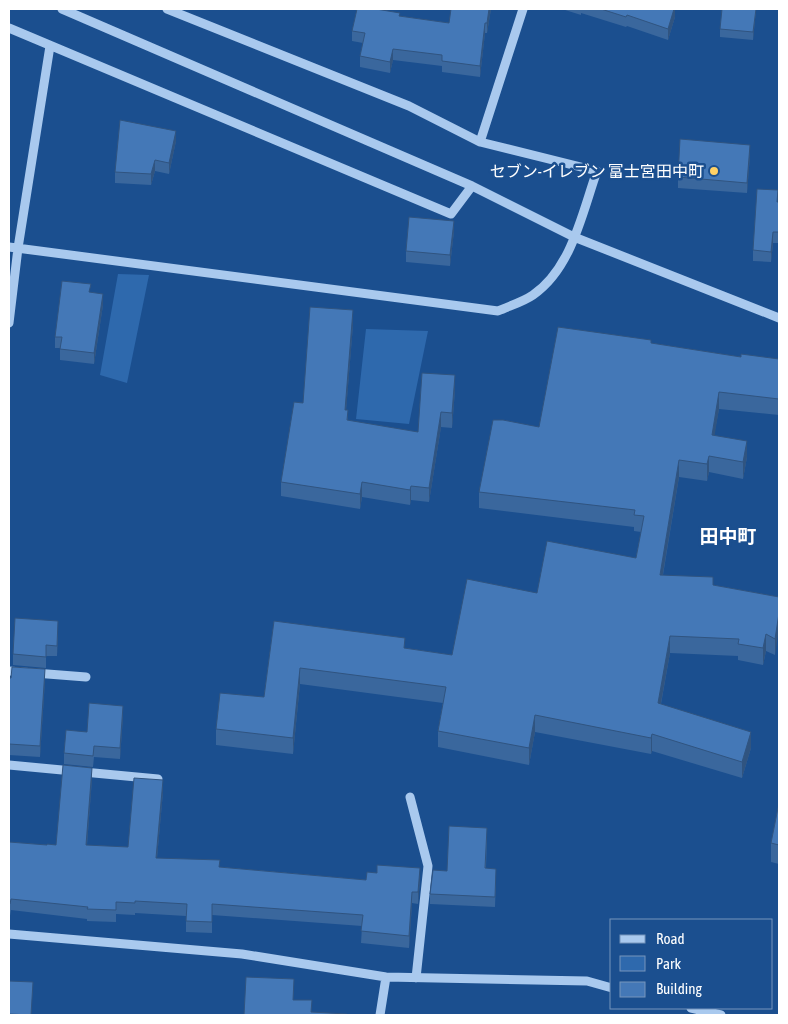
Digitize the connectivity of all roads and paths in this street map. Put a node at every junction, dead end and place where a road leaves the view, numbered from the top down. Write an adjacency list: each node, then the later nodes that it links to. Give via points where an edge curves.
1 (62, 9): 7 (street)
2 (167, 9): 6 (street, via 410,106)
3 (523, 9): 6 (street)
4 (9, 28): 5 (street)
5 (50, 46): 7 (street, via 451,214); 9 (street)
6 (480, 142): 8 (street, via 597,171)
7 (472, 186): 8 (street)
8 (574, 237): 9 (street, via 559,270 533,295 498,311); 10 (street)
9 (13, 247): 11 (street)
10 (779, 318)
11 (9, 323)
12 (9, 671): 13 (street)
13 (86, 677)
14 (9, 765): 15 (street)
15 (158, 779)
16 (410, 797): 19 (street, via 428,866)
17 (9, 934): 18 (street, via 242,954)
18 (386, 977): 19 (street); 22 (street)
19 (416, 978): 20 (street, via 587,981)
20 (610, 987)
21 (695, 1009): 23 (street)
22 (380, 1015)
23 (721, 1015)

